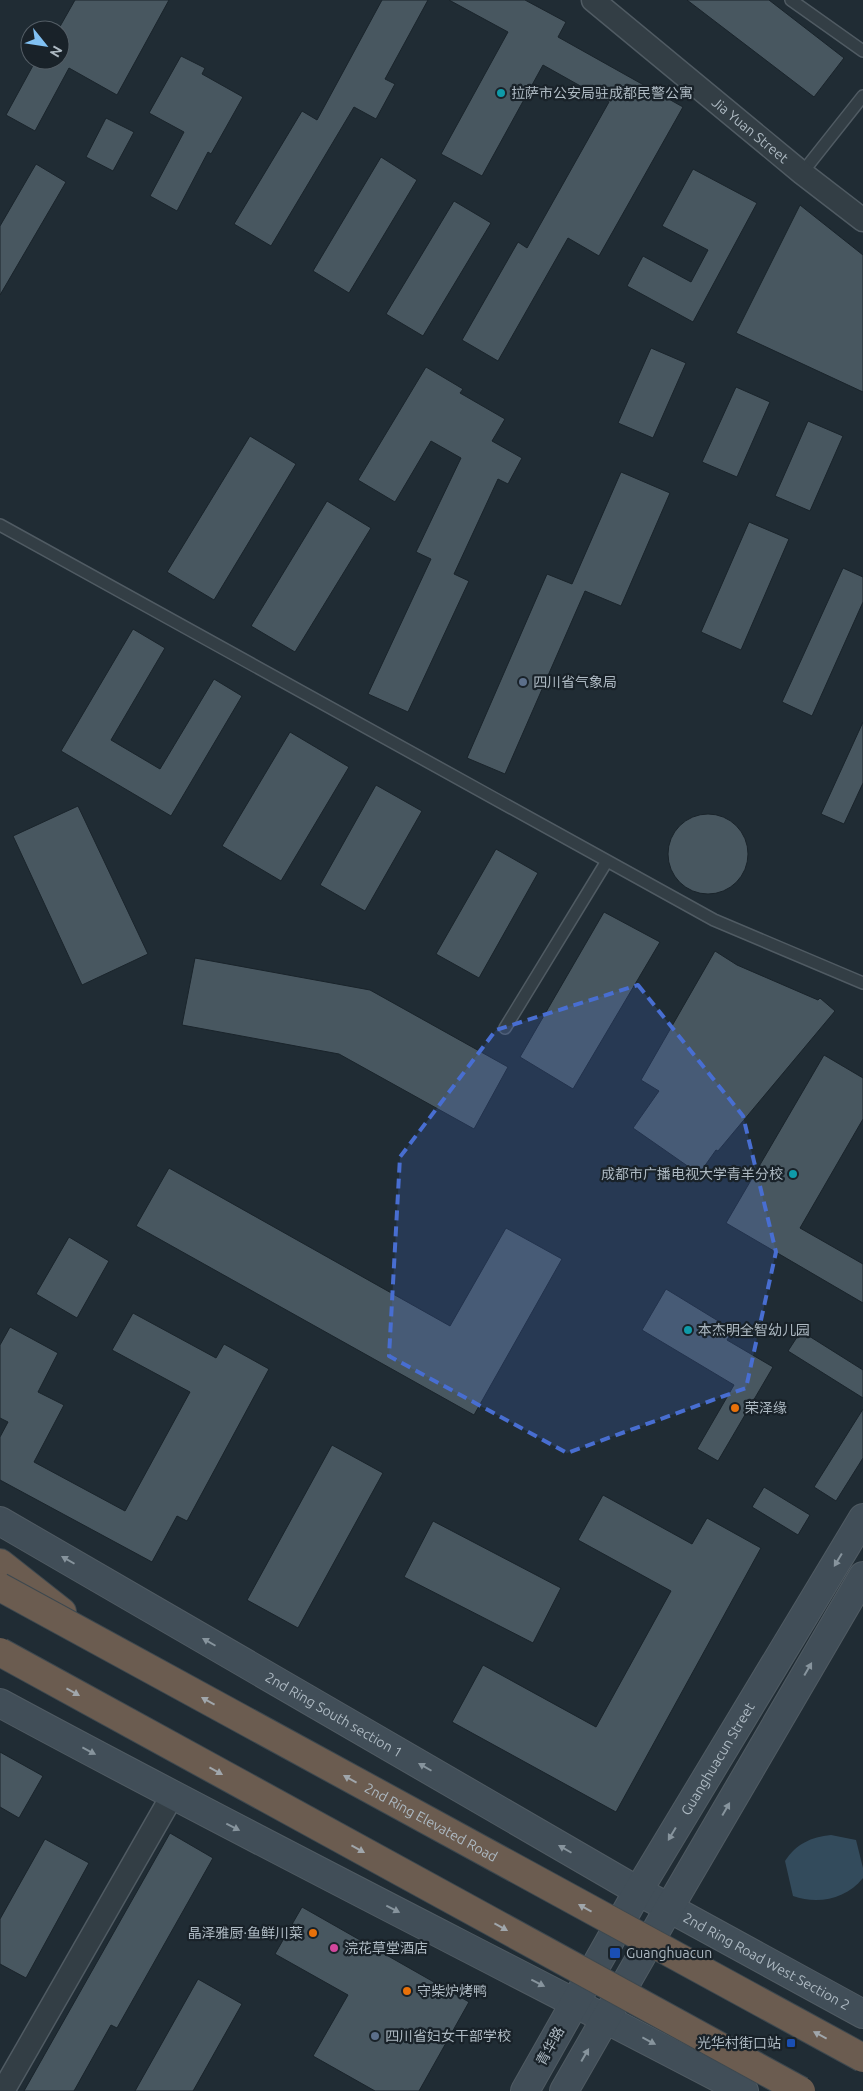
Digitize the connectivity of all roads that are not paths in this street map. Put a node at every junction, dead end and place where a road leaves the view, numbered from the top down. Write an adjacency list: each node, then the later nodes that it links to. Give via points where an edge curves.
1 (593, 0): 5 (street, Jia Yuan Street)
2 (791, 0): 3 (lane)
3 (863, 51)
4 (863, 96): 5 (lane)
5 (802, 172): 6 (street, Jia Yuan Street)
6 (863, 220)
7 (0, 525): 8 (lane)
8 (607, 861): 9 (lane, via 714,920); 10 (lane)
9 (863, 983)
10 (504, 1028)
11 (863, 1518): 22 (main road, Guanghuacun Street, one-way to 22)
12 (0, 1520): 22 (main road, 2nd Ring South section 1, one-way to 12)
13 (0, 1564): 16 (highway, bridge)
14 (863, 1576): 23 (main road, one-way to 14)
15 (0, 1587): 16 (highway, 2nd Ring Elevated Road, bridge)
16 (98, 1640): 27 (highway, 2nd Ring Elevated Road, one-way to 16, bridge)
17 (0, 1652): 19 (highway, bridge)
18 (0, 1656): 19 (highway, bridge)
19 (42, 1675): 32 (highway, one-way to 32, bridge)
20 (0, 1703): 21 (main road, one-way to 21)
21 (172, 1796): 24 (main road, one-way to 24); 28 (street)
22 (638, 1891): 23 (main road, 2nd Ring South section 1); 24 (main road, Guanghuacun Street)
23 (668, 1908): 25 (main road, 2nd Ring Road West Section 2); 26 (main road)
24 (574, 2002): 26 (main road); 29 (main road, 青华路)
25 (863, 2014)
26 (606, 2018): 30 (main road, one-way to 26); 31 (main road, one-way to 31)
27 (863, 2058)
28 (3, 2091)
29 (525, 2091)
30 (564, 2091)
31 (744, 2091)
32 (801, 2091)

